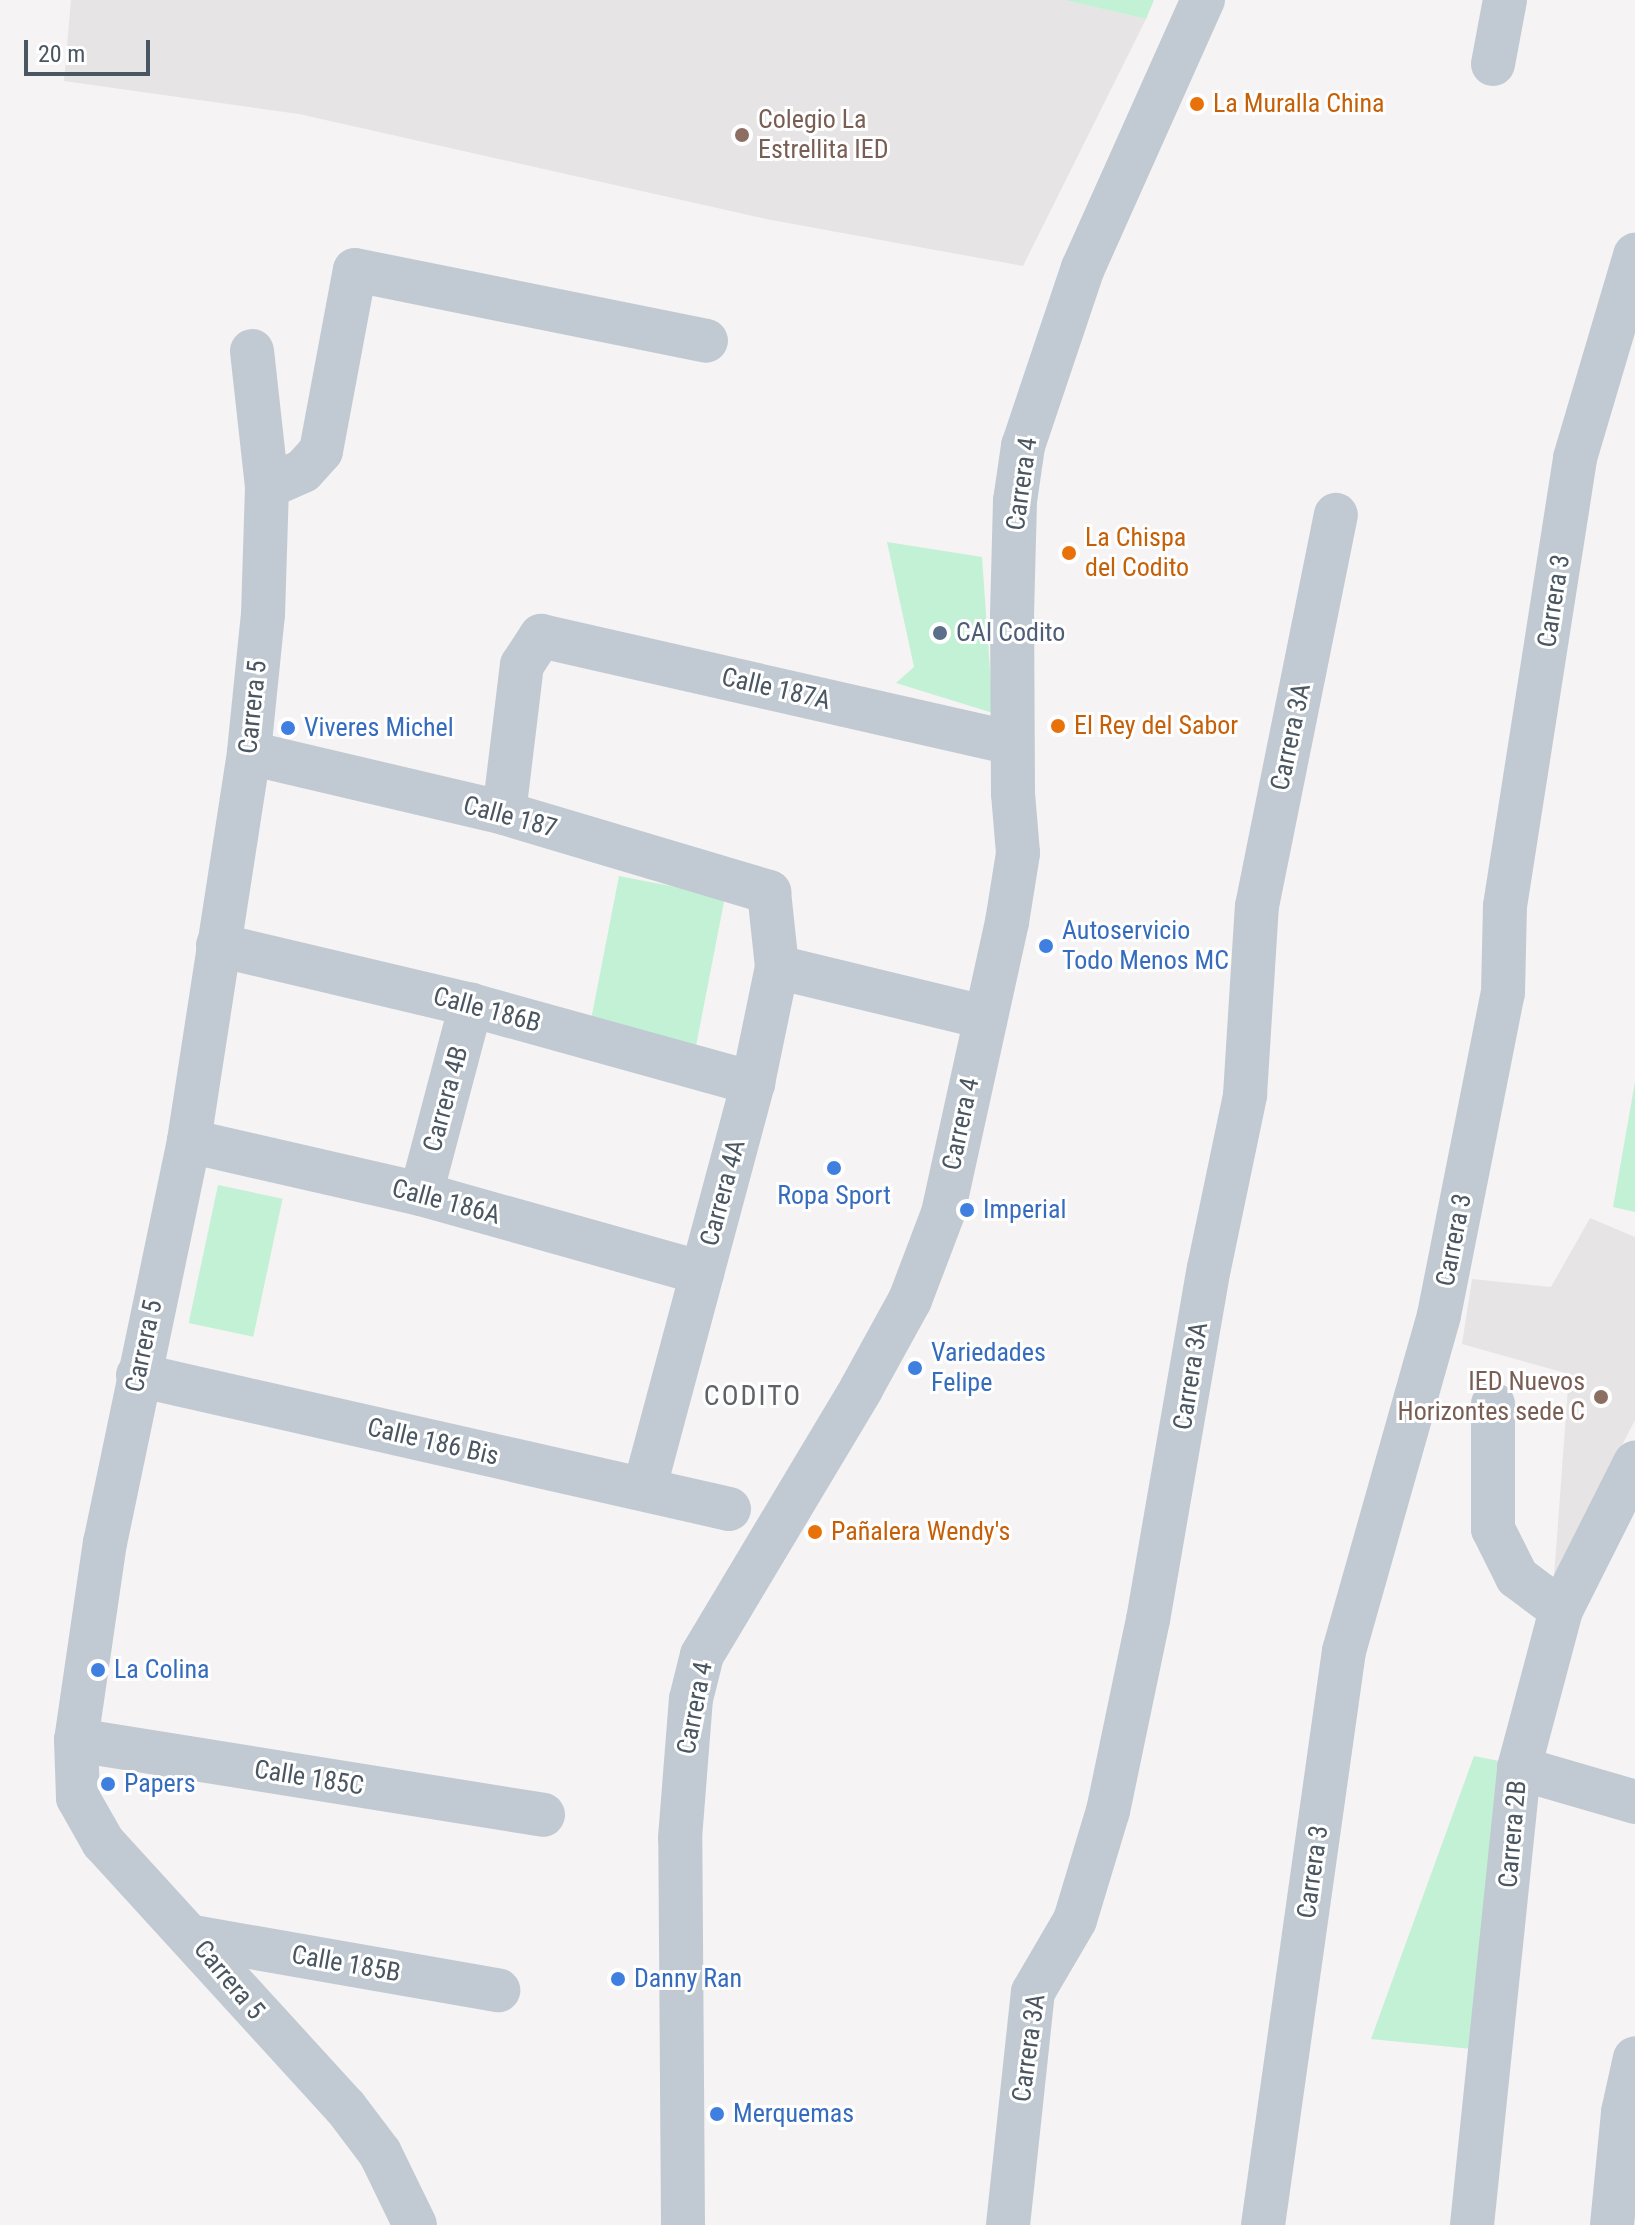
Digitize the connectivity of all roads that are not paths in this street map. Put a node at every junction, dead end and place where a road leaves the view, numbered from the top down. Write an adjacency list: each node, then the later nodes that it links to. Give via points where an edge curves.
1 (1203, 0): 9 (street, Carrera 4, via 1083,268 1023,446 1015,501)
2 (1505, 0): 3 (street)
3 (1493, 64)
4 (1635, 255): 37 (street, Carrera 3, via 1575,458 1505,906 1503,993 1439,1315 1344,1651)
5 (706, 341): 7 (street, via 355,270 321,451 303,471)
6 (252, 351): 7 (street, Carrera 5)
7 (267, 487): 10 (street, Carrera 5, via 263,614)
8 (1336, 515): 36 (street, Carrera 3A, via 1257,906 1245,1095 1148,1620 1108,1811 1075,1920 1033,1992)
9 (1012, 743): 11 (street, Calle 187A, via 541,636 522,665); 16 (street, Carrera 4, via 1018,853)
10 (249, 753): 11 (street, Calle 187); 13 (street, Carrera 5)
11 (504, 813): 12 (street, Calle 187)
12 (769, 892): 14 (street, Carrera 4A)
13 (218, 945): 15 (street, Calle 186B); 18 (street, Carrera 5)
14 (777, 967): 16 (street); 17 (street, Carrera 4A)
15 (471, 1005): 17 (street, Calle 186B); 19 (street, Carrera 4B)
16 (984, 1017): 35 (street, Carrera 4, via 943,1213 910,1300 702,1655 691,1699 680,1838)
17 (753, 1083): 20 (street, Carrera 4A)
18 (189, 1141): 19 (street, Calle 186A); 21 (street, Carrera 5)
19 (421, 1194): 20 (street, Calle 186A)
20 (702, 1273): 24 (street, Carrera 4A)
21 (138, 1375): 24 (street, Calle 186 Bis); 27 (street, Carrera 5, via 105,1542)
22 (1493, 1404): 26 (street, via 1493,1529 1517,1577)
23 (1635, 1463): 26 (street, Carrera 2B)
24 (644, 1489): 25 (street, Calle 186 Bis)
25 (729, 1509)
26 (1561, 1610): 28 (street, Carrera 2B)
27 (76, 1740): 30 (street, Calle 185C); 31 (street, Carrera 5, via 78,1798 103,1842)
28 (1519, 1768): 29 (street); 38 (street, Carrera 2B)
29 (1635, 1802)
30 (543, 1815)
31 (193, 1937): 32 (street, Calle 185B); 34 (street, Carrera 5, via 346,2108 380,2153)
32 (498, 1990)
33 (1635, 2058): 39 (street, via 1623,2112)
34 (415, 2225)
35 (687, 2225)
36 (1008, 2225)
37 (1263, 2225)
38 (1472, 2225)
39 (1612, 2225)

